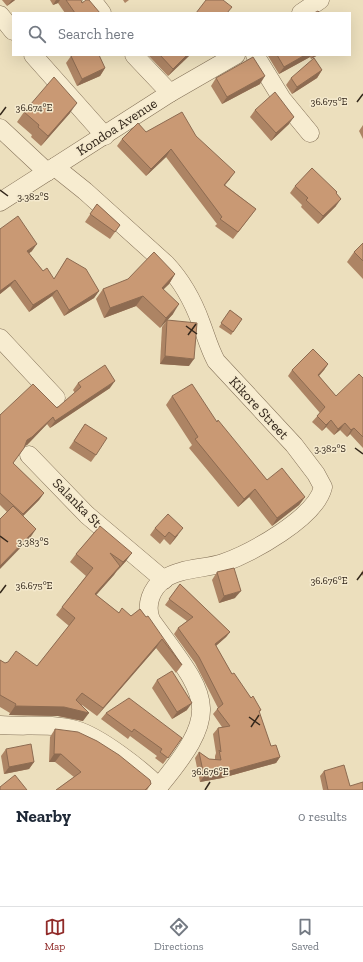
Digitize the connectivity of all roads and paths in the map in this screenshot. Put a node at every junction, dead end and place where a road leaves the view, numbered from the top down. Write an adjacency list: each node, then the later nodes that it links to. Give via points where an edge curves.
1 (92, 0): 3 (street)
2 (320, 0): 4 (street)
3 (101, 12)
4 (302, 12)
5 (0, 15): 6 (street)
6 (12, 30)
7 (33, 56): 14 (street)
8 (135, 56): 11 (street)
9 (234, 56): 11 (street, Kondoa Avenue)
10 (256, 56): 13 (street, via 282,99)
11 (170, 93): 14 (street, Kondoa Avenue)
12 (0, 128): 15 (street)
13 (310, 133)
14 (105, 136): 15 (street, Kondoa Avenue)
15 (51, 170): 16 (street, Kondoa Avenue); 20 (street, Kikore Street, via 85,191 175,274 193,303 216,360 294,445 323,487 318,500 305,514 271,539 234,558 172,575)
16 (1, 200)
17 (0, 338): 18 (street)
18 (56, 398)
19 (29, 455): 20 (street, Salanka St, via 87,515)
20 (164, 580): 22 (street, Kikore Street, via 150,597 148,611 151,620 195,684 200,695 202,716 191,746)
21 (0, 725): 22 (street, via 77,730 146,774)
22 (158, 789)

